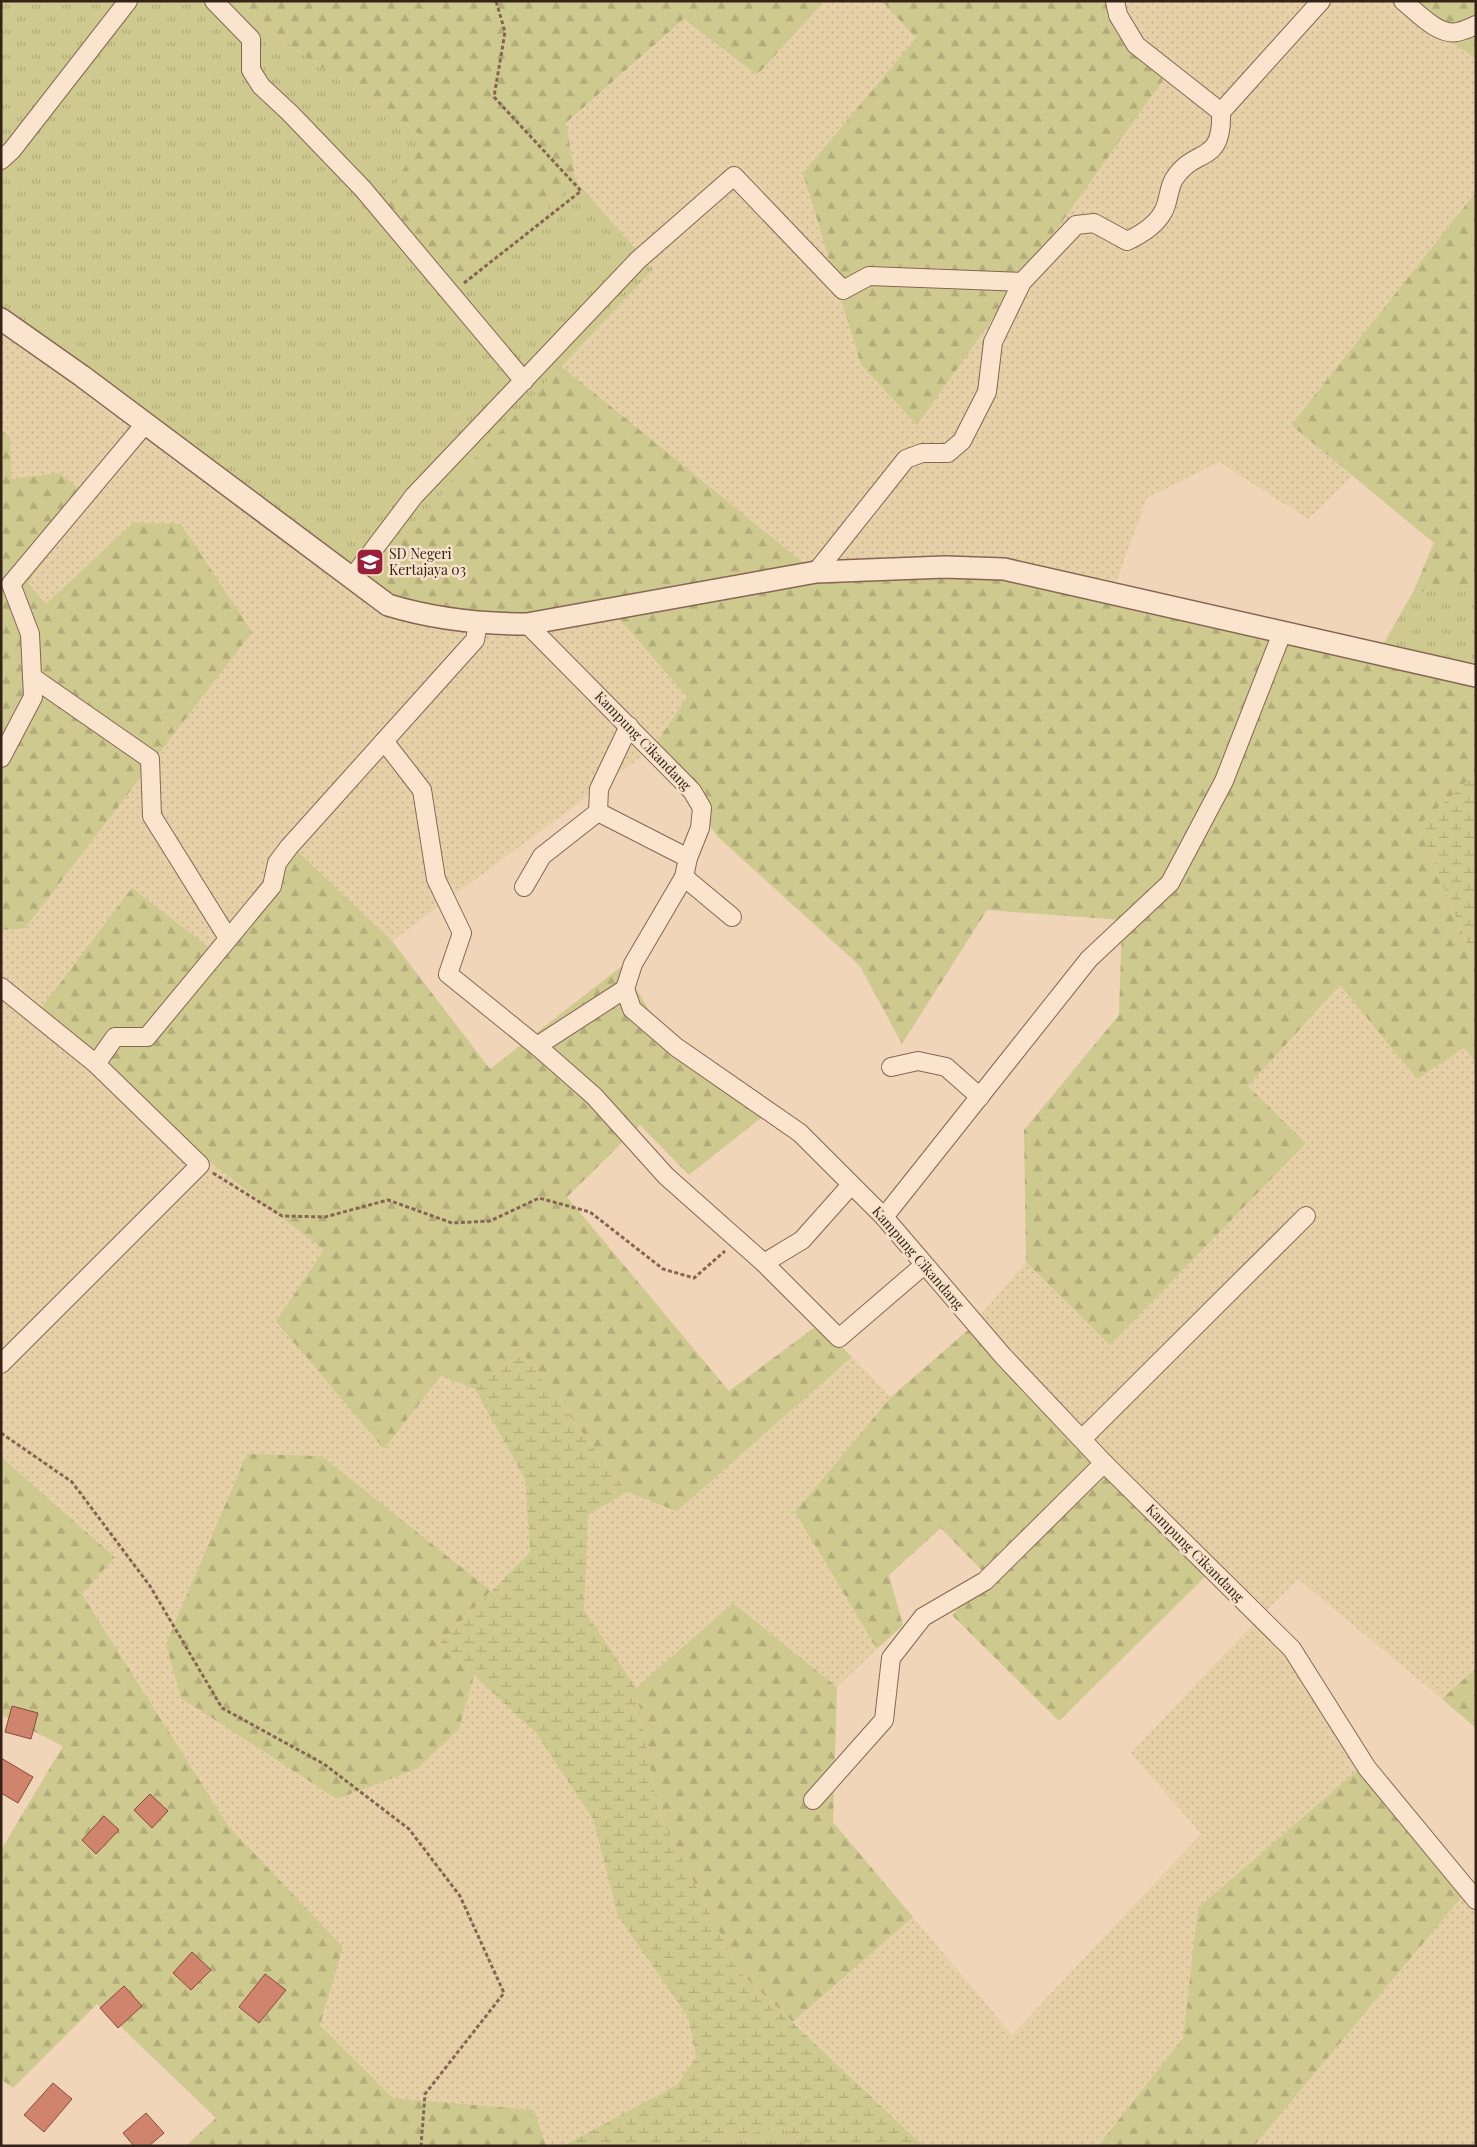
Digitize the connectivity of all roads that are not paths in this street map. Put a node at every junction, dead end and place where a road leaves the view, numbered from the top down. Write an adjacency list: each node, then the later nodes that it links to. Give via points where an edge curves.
1 (128, 1): 8 (street)
2 (214, 1): 11 (street, via 251,39 251,70 261,86 363,188)
3 (1115, 1): 7 (street, via 1118,15 1136,45)
4 (1322, 1): 7 (street)
5 (1404, 1): 6 (street, via 1434,26 1447,32)
6 (1476, 25)
7 (1221, 112): 9 (street, via 1222,133 1213,149 1181,170 1173,180 1163,213 1143,233 1127,241 1094,223 1076,225)
8 (1, 160)
9 (1022, 282): 11 (street, via 869,276 843,290 734,176 638,260); 13 (street, via 993,342 987,392 962,441 948,453 922,453 906,459)
10 (1, 319): 12 (street)
11 (524, 381): 14 (street, via 414,496)
12 (145, 424): 14 (street); 19 (street, via 11,584 30,634)
13 (816, 572): 16 (street); 17 (street, via 945,567 1004,569)
14 (352, 578): 15 (street, via 388,605 422,615)
15 (478, 624): 16 (street); 21 (street, via 476,640)
16 (527, 624): 20 (street, Kampung Cikandang)
17 (1282, 633): 18 (street); 34 (street, via 1224,781 1170,883 1089,959)
18 (1476, 676)
19 (32, 677): 22 (street, via 33,697); 28 (street, via 150,759 152,816)
20 (629, 726): 23 (street, via 599,789); 24 (street, Kampung Cikandang, via 692,791 702,808 700,828)
21 (384, 742): 28 (street, via 288,847 277,863 272,886); 31 (street, via 422,790 436,879 462,933 448,974)
22 (1, 758)
23 (598, 812): 24 (street); 26 (street, via 542,856)
24 (688, 858): 25 (street, Kampung Cikandang)
25 (684, 877): 27 (street); 30 (street, Kampung Cikandang, via 633,964)
26 (524, 887)
27 (732, 917)
28 (228, 938): 32 (street, via 147,1037 115,1037)
29 (1, 988): 32 (street)
30 (625, 989): 31 (street); 35 (street, Kampung Cikandang, via 632,1009 676,1047 800,1133)
31 (537, 1046): 38 (street, via 594,1096 666,1176)
32 (96, 1064): 40 (street, via 200,1165)
33 (891, 1067): 34 (street, via 918,1061 946,1067)
34 (980, 1097): 37 (street)
35 (852, 1185): 37 (street, Kampung Cikandang); 38 (street, via 802,1240)
36 (1306, 1216): 41 (street)
37 (884, 1217): 39 (street, Kampung Cikandang)
38 (764, 1263): 39 (street, via 839,1338)
39 (924, 1265): 41 (street, Kampung Cikandang)
40 (1, 1364)
41 (1082, 1439): 42 (street, Kampung Cikandang)
42 (1104, 1463): 43 (street, via 985,1581 923,1617 891,1658 884,1720); 44 (street, Kampung Cikandang, via 1292,1649 1366,1768)
43 (813, 1800)
44 (1476, 1900)

